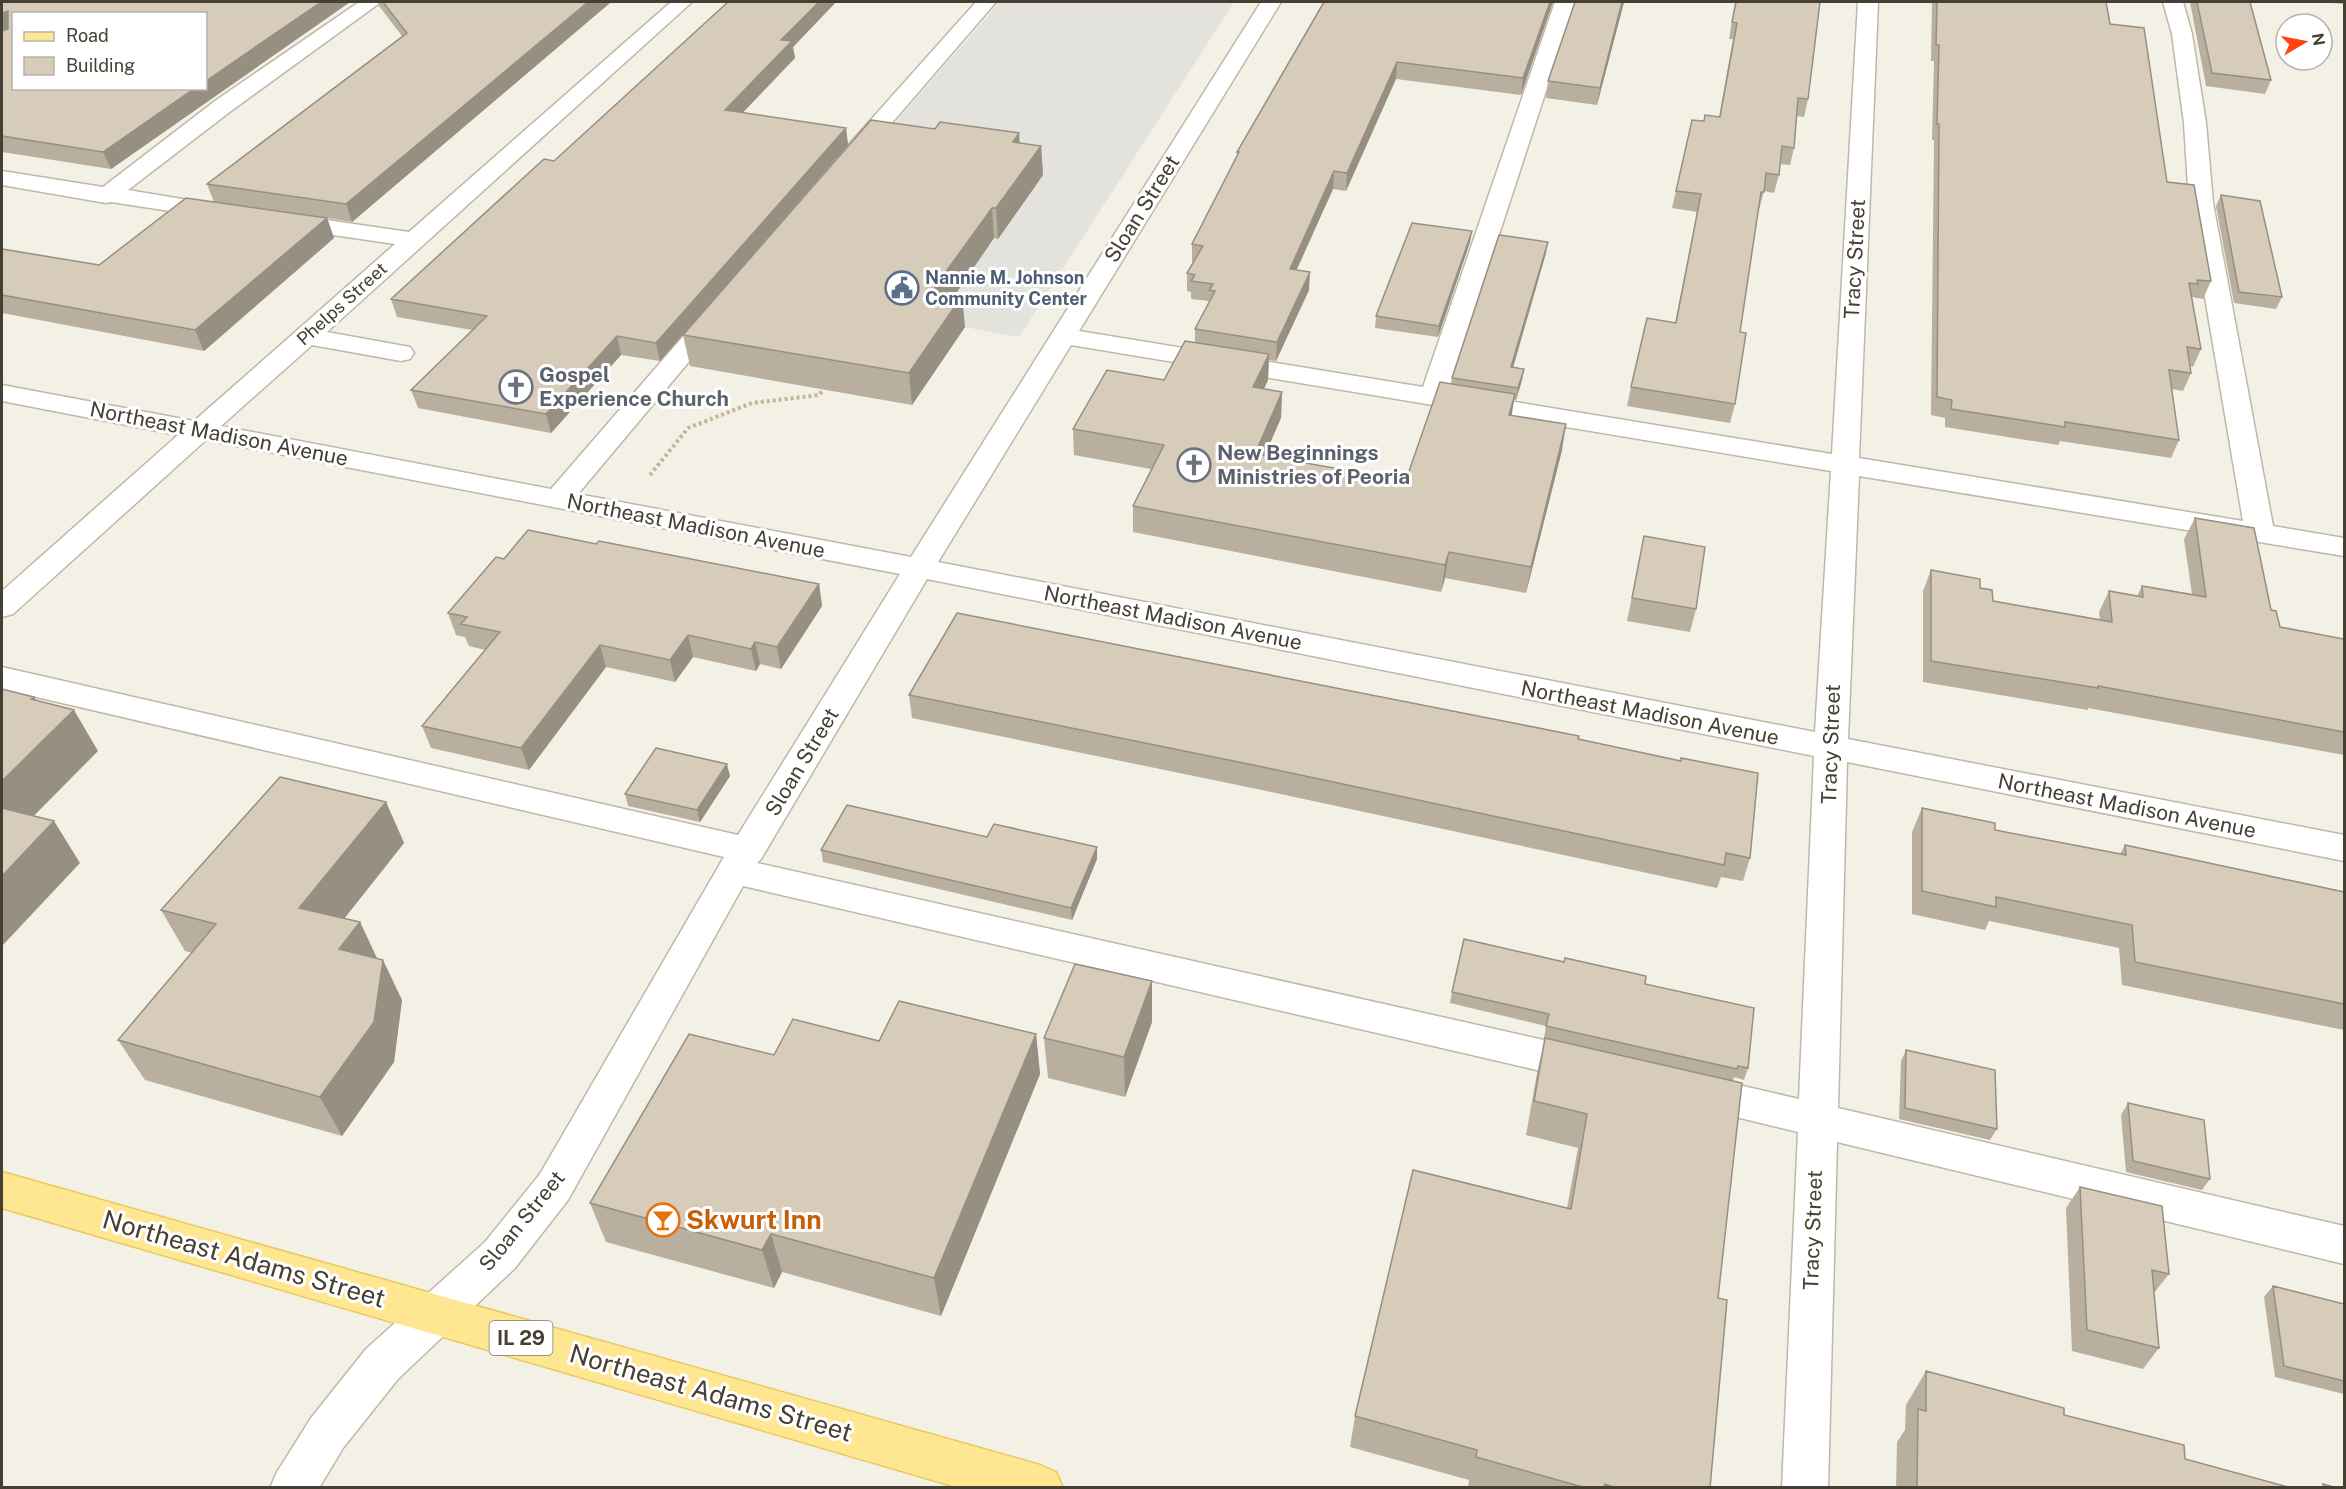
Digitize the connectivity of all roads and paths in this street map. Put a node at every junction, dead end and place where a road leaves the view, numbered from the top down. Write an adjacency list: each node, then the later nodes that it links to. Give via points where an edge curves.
1 (371, 2): 10 (street, via 223,106)
2 (682, 2): 11 (street, Phelps Street)
3 (986, 2): 8 (street)
4 (1271, 2): 14 (street, Sloan Street)
5 (1565, 2): 18 (street)
6 (1868, 2): 20 (street, Tracy Street)
7 (2174, 2): 23 (street, via 2195,123 2201,203)
8 (840, 169)
9 (2, 178): 10 (street)
10 (106, 196): 11 (street)
11 (414, 240): 13 (street, Phelps Street)
12 (726, 302): 22 (street)
13 (306, 336): 15 (street); 19 (street, Phelps Street)
14 (1063, 336): 18 (street); 25 (street, Sloan Street)
15 (401, 353)
16 (824, 389): 21 (path, via 819,395 752,403 688,428)
17 (2, 393): 19 (street, Northeast Madison Avenue)
18 (1433, 398): 20 (street)
19 (200, 430): 22 (street, Northeast Madison Avenue); 26 (street, Phelps Street)
20 (1844, 466): 23 (street); 28 (street, Tracy Street)
21 (645, 480)
22 (558, 499): 25 (street, Northeast Madison Avenue)
23 (2260, 533): 24 (street)
24 (2344, 547)
25 (919, 568): 28 (street, Northeast Madison Avenue); 30 (street, Sloan Street)
26 (2, 607)
27 (2, 678): 30 (street)
28 (1831, 748): 29 (street, Northeast Madison Avenue); 33 (street, Tracy Street)
29 (2344, 848)
30 (742, 861): 31 (street); 36 (street, Sloan Street, via 554,1188 500,1255)
31 (1619, 1074)
32 (1666, 1084): 33 (street)
33 (1817, 1119): 35 (street); 39 (street, Tracy Street)
34 (2, 1190): 36 (main road, Northeast Adams Street / IL 29)
35 (2344, 1245)
36 (437, 1314): 37 (street, Sloan Street, via 382,1364 327,1433); 38 (main road, Northeast Adams Street / IL 29)
37 (293, 1488)
38 (1040, 1488)
39 (1805, 1488)

